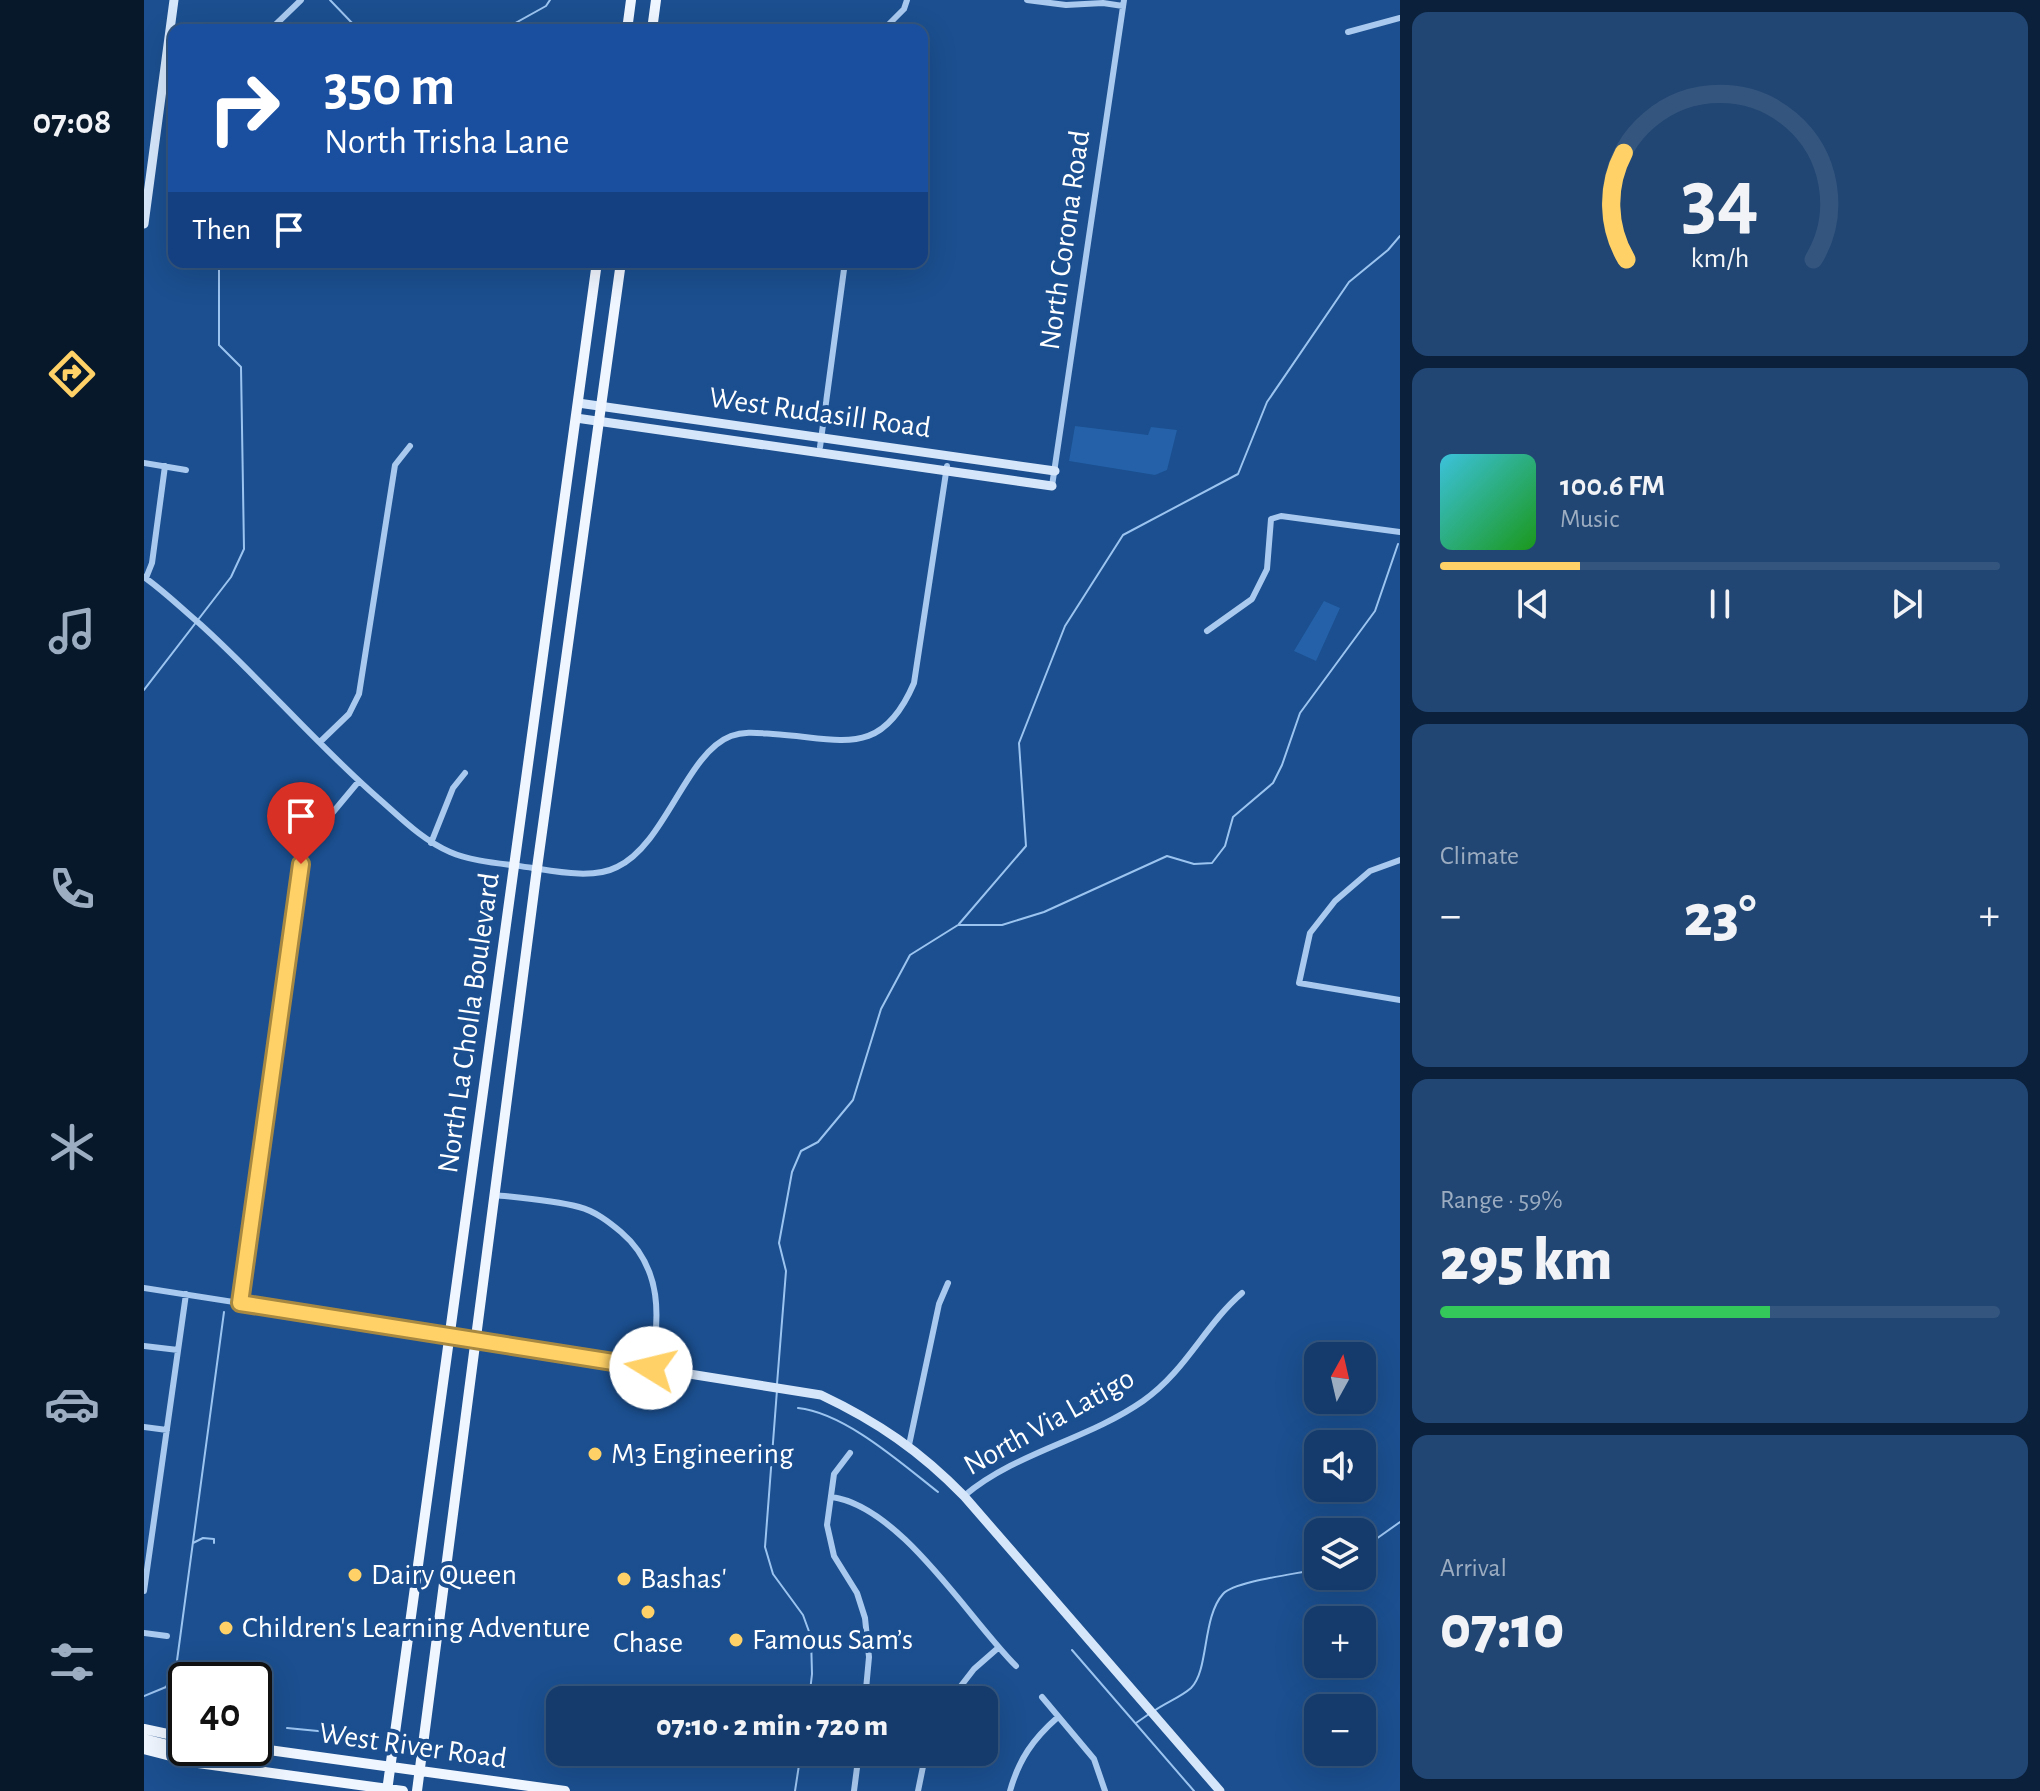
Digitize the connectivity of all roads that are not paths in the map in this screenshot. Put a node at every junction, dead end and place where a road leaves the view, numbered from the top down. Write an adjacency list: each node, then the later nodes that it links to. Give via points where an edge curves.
1 (174, 0): 9 (street)
2 (301, 0): 10 (street)
3 (631, 0): 11 (main road)
4 (656, 0): 12 (main road)
5 (907, 0): 13 (street)
6 (1027, 0): 7 (street)
7 (1123, 3): 30 (street, North Corona Road)
8 (1400, 18): 14 (street)
9 (171, 24)
10 (276, 24)
11 (628, 24)
12 (653, 24)
13 (889, 24)
14 (1348, 32)
15 (168, 45): 16 (street)
16 (144, 224)
17 (596, 268): 20 (main road, North La Cholla Boulevard)
18 (620, 268): 21 (main road, North La Cholla Boulevard)
19 (844, 268): 24 (street)
20 (578, 403): 21 (street, West Rudasill Road); 22 (main road, North La Cholla Boulevard)
21 (602, 407): 23 (main road, North La Cholla Boulevard); 24 (street, West Rudasill Road)
22 (576, 418): 23 (street, West Rudasill Road); 40 (main road, North La Cholla Boulevard)
23 (600, 421): 28 (street, West Rudasill Road); 41 (main road, North La Cholla Boulevard)
24 (821, 442): 30 (street, West Rudasill Road)
25 (410, 446): 35 (street, via 395,465 359,694 349,714)
26 (144, 463): 27 (street)
27 (165, 466): 29 (street); 33 (street, via 152,563)
28 (947, 468): 31 (street, West Rudasill Road); 41 (street, via 914,683 886,728 845,742 747,732 729,737 713,746 652,835 619,867 583,873)
29 (186, 470)
30 (1055, 471): 31 (street, North Corona Road)
31 (1052, 486)
32 (1400, 532): 34 (street, via 1271,519 1267,569 1252,599)
33 (145, 578): 35 (street, via 235,656)
34 (1207, 631)
35 (320, 742): 37 (street)
36 (465, 773): 38 (street, via 442,807)
37 (359, 781): 38 (street); 48 (street, via 304,847)
38 (431, 843): 40 (street, via 454,854)
39 (1400, 860): 42 (street, via 1370,871 1335,901 1310,933 1299,983)
40 (515, 865): 41 (street); 49 (main road, North La Cholla Boulevard)
41 (537, 868): 43 (main road, North La Cholla Boulevard)
42 (1400, 1000)
43 (494, 1195): 50 (main road, North La Cholla Boulevard); 53 (street, via 582,1208 634,1243 651,1271 657,1304)
44 (948, 1283): 56 (street)
45 (144, 1288): 47 (street)
46 (1242, 1293): 58 (street, North Via Latigo, via 1146,1399 996,1472)
47 (186, 1294): 48 (street); 52 (street)
48 (240, 1303): 49 (street)
49 (451, 1336): 50 (street, North Via Latigo); 77 (main road, North La Cholla Boulevard)
50 (477, 1340): 53 (street, North Via Latigo); 80 (main road, North La Cholla Boulevard)
51 (144, 1346): 52 (street)
52 (178, 1350): 55 (street)
53 (651, 1368): 56 (street, North Via Latigo, via 821,1395)
54 (144, 1427): 55 (street)
55 (167, 1430): 61 (street)
56 (909, 1445): 58 (street, North Via Latigo)
57 (850, 1453): 59 (street, via 834,1474)
58 (964, 1496): 89 (street)
59 (832, 1497): 65 (street, via 855,1503 892,1528); 67 (street, via 829,1541 857,1593 869,1634)
60 (144, 1507): 61 (street)
61 (156, 1508): 62 (street)
62 (144, 1589)
63 (144, 1633): 64 (street)
64 (167, 1636)
65 (998, 1648): 66 (street); 68 (street)
66 (1016, 1666)
67 (866, 1686)
68 (961, 1686)
69 (1042, 1697): 70 (street)
70 (1058, 1717): 87 (street, via 1023,1755); 88 (street, via 1094,1759)
71 (144, 1729): 72 (main road)
72 (168, 1734)
73 (144, 1739): 74 (main road)
74 (168, 1745)
75 (144, 1749): 81 (main road, West River Road, via 198,1763)
76 (272, 1750): 77 (main road, West River Road)
77 (390, 1766): 80 (main road, West River Road); 81 (main road, North La Cholla Boulevard)
78 (857, 1766): 85 (street)
79 (923, 1766): 86 (street)
80 (421, 1770): 83 (main road, North La Cholla Boulevard); 84 (main road, West River Road)
81 (387, 1790): 82 (main road, West River Road)
82 (403, 1791)
83 (417, 1791)
84 (565, 1791)
85 (854, 1791)
86 (918, 1791)
87 (1010, 1791)
88 (1105, 1791)
89 (1220, 1791)

